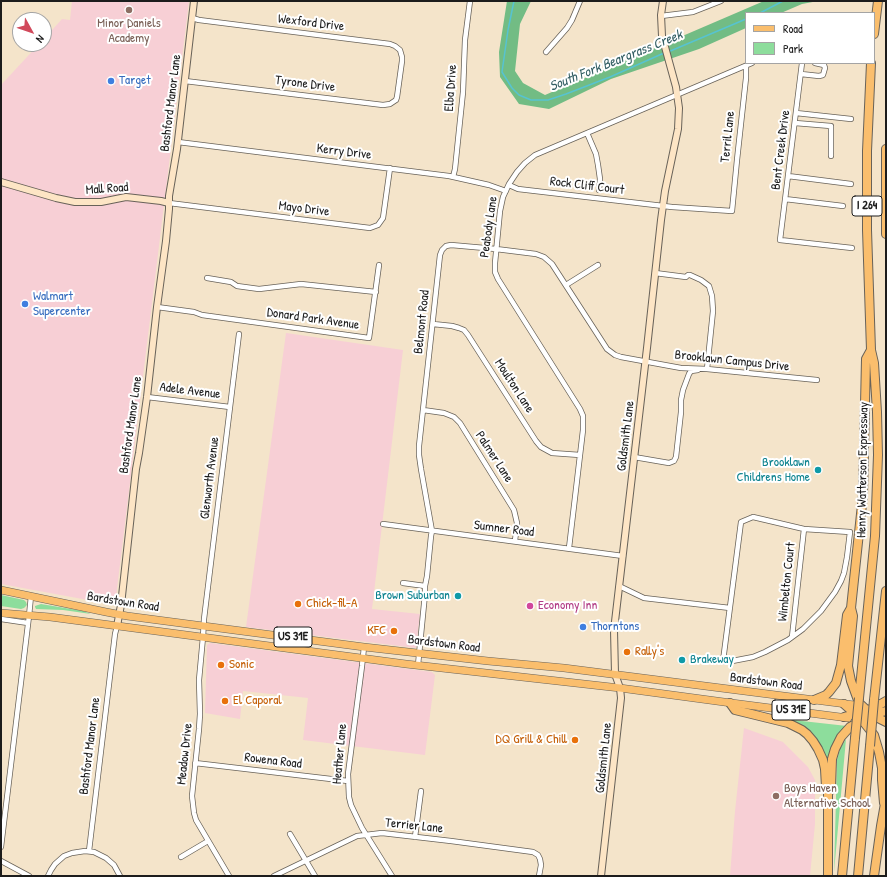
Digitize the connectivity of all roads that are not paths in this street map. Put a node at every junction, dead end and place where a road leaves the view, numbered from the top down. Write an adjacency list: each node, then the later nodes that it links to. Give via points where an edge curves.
1 (194, 1): 8 (street, Bashford Manor Lane)
2 (470, 1): 29 (street, Elba Drive)
3 (580, 1): 10 (street, via 567,28)
4 (663, 1): 7 (street, Goldsmith Lane)
5 (721, 1): 7 (street, via 693,12)
6 (878, 1): 9 (highway)
7 (662, 16): 19 (street, Goldsmith Lane, via 664,44)
8 (192, 18): 16 (street, Wexford Drive, via 393,44 402,53); 18 (street, Bashford Manor Lane)
9 (875, 26)
10 (546, 52)
11 (750, 64): 15 (street, Peabody Lane)
12 (802, 64): 17 (street, Bent Creek Drive)
13 (820, 64): 17 (street, via 825,68 823,75)
14 (871, 64): 52 (highway, Henry Watterson Expressway / I 264, via 867,188)
15 (746, 66): 19 (street, Peabody Lane); 39 (street, Terril Lane)
16 (400, 74): 18 (street, Tyrone Drive, via 396,100 383,105)
17 (801, 74): 20 (street, Bent Creek Drive)
18 (185, 81): 24 (street, Bashford Manor Lane)
19 (677, 94): 23 (street, Peabody Lane); 37 (street, Goldsmith Lane, via 678,129)
20 (796, 113): 21 (street); 22 (street, Bent Creek Drive)
21 (851, 119)
22 (795, 123): 26 (street, via 831,126); 28 (street, Bent Creek Drive)
23 (587, 132): 32 (street, Peabody Lane, via 535,154 525,162); 33 (street, via 596,154)
24 (178, 142): 27 (street, Kerry Drive); 36 (street, Bashford Manor Lane)
25 (886, 149): 40 (highway, I 264)
26 (831, 156)
27 (390, 168): 29 (street, Kerry Drive); 36 (street, Mayo Drive, via 383,218 378,225 370,228)
28 (788, 176): 31 (street); 35 (street, Bent Creek Drive)
29 (453, 177): 34 (street, Kerry Drive)
30 (1, 182): 36 (street, Mall Road, via 75,202 101,202 126,197)
31 (851, 184)
32 (509, 185): 34 (street, Peabody Lane); 37 (street, Rock Cliff Court, via 518,189)
33 (599, 190)
34 (506, 191): 42 (street, Peabody Lane, via 500,211)
35 (785, 199): 38 (street); 41 (street, Bent Creek Drive, via 780,240)
36 (169, 203): 49 (street, Bashford Manor Lane)
37 (663, 206): 39 (street, Rock Cliff Court); 45 (street, Goldsmith Lane)
38 (843, 206)
39 (732, 212)
40 (886, 234)
41 (852, 248)
42 (496, 250): 47 (street, Belmont Road, via 544,257); 50 (street, Belmont Road, via 451,245 442,250); 59 (street, Peabody Lane, via 495,269 498,279 582,412)
43 (380, 265): 48 (street)
44 (598, 265): 47 (street)
45 (656, 272): 53 (street, Goldsmith Lane); 54 (street, via 686,277 690,275 709,286 713,311)
46 (207, 278): 48 (street, Donard Park Avenue, via 260,289 301,284)
47 (566, 285): 53 (street, Belmont Road, via 610,352 621,357)
48 (376, 292): 49 (street, Donard Park Avenue, via 369,338)
49 (157, 307): 56 (street, Bashford Manor Lane)
50 (433, 324): 58 (street, Belmont Road); 59 (street, Moulton Lane, via 464,330 541,447 552,453)
51 (239, 334): 57 (street, Glenworth Avenue)
52 (871, 350): 74 (highway, via 866,359 863,495); 95 (highway, Henry Watterson Expressway / I 264, via 874,363 878,455)
53 (646, 361): 54 (street, Brooklawn Campus Drive, via 681,368); 60 (street, Goldsmith Lane)
54 (707, 369): 55 (street, Brooklawn Campus Drive); 60 (street, via 691,371 682,390 674,461)
55 (817, 380)
56 (147, 397): 57 (street, Adele Avenue); 76 (street, Bashford Manor Lane)
57 (230, 407): 80 (street, Glenworth Avenue)
58 (423, 410): 63 (street, Belmont Road, via 419,455); 64 (street, Palmer Lane, via 449,414 460,424 514,510 517,523)
59 (580, 456): 65 (street, Peabody Lane)
60 (634, 457): 66 (street, Goldsmith Lane)
61 (383, 524): 63 (street, Sumner Road)
62 (804, 530): 73 (street, via 753,517 741,522); 82 (street, Wimbelton Court); 82 (street, via 850,532 844,573 838,586 821,611)
63 (432, 531): 64 (street, Sumner Road); 68 (street, Belmont Road)
64 (515, 541): 65 (street, Sumner Road)
65 (569, 548): 66 (street, Sumner Road)
66 (623, 556): 69 (street, Goldsmith Lane)
67 (403, 584): 68 (street)
68 (425, 586): 84 (street, Belmont Road)
69 (619, 586): 73 (street, via 644,598); 89 (street, Goldsmith Lane, via 614,630)
70 (1, 590): 72 (main road, Bardstown Road / US 31E)
71 (886, 591): 95 (highway, Henry Watterson Expressway / I 264)
72 (31, 596): 76 (main road, Bardstown Road / US 31E); 78 (street)
73 (730, 608): 82 (street, via 723,660 727,662 753,657 777,647)
74 (851, 608): 91 (highway, via 836,683 826,695); 95 (highway, via 853,616 848,666 859,703)
75 (1, 613): 78 (main road, Bardstown Road / US 31E)
76 (119, 614): 79 (street, Bashford Manor Lane); 80 (main road, Bardstown Road / US 31E)
77 (1, 619): 78 (street)
78 (29, 619): 79 (main road, Bardstown Road / US 31E, via 50,617); 110 (street)
79 (117, 626): 81 (main road, Bardstown Road / US 31E); 111 (street, Bashford Manor Lane)
80 (204, 626): 81 (street, Meadow Drive); 83 (main road, Bardstown Road / US 31E)
81 (204, 637): 85 (main road, Bardstown Road / US 31E); 101 (street, Meadow Drive)
82 (792, 637)
83 (364, 647): 84 (main road, Bardstown Road / US 31E); 85 (street, Heather Lane)
84 (419, 653): 86 (main road, Bardstown Road / US 31E); 87 (street, Belmont Road)
85 (362, 658): 87 (main road, Bardstown Road / US 31E); 102 (street, Heather Lane)
86 (499, 662): 88 (main road); 89 (main road, Bardstown Road / US 31E)
87 (418, 666): 88 (main road, Bardstown Road / US 31E)
88 (495, 674): 90 (main road, Bardstown Road / US 31E)
89 (615, 674): 90 (street, Goldsmith Lane); 91 (main road, Bardstown Road / US 31E)
90 (620, 688): 93 (main road, Bardstown Road / US 31E); 123 (street, Goldsmith Lane, via 621,698)
91 (814, 700): 94 (main road, Bardstown Road / US 31E)
92 (886, 701): 95 (highway)
93 (730, 703): 98 (main road, Bardstown Road / US 31E); 104 (highway, via 735,710 788,722 807,734 823,760)
94 (844, 704): 95 (main road, Bardstown Road / US 31E); 97 (highway)
95 (868, 706): 96 (highway); 97 (highway); 99 (highway); 100 (highway); 125 (highway, Henry Watterson Expressway / I 264, bridge, via 855,738); 126 (highway, Henry Watterson Expressway / I 264, bridge, via 870,746)
96 (886, 710)
97 (856, 714): 98 (highway); 99 (highway)
98 (844, 717): 99 (main road, Bardstown Road / US 31E)
99 (862, 720): 100 (main road, Bardstown Road / US 31E); 104 (highway, via 841,737 835,749); 105 (highway, via 874,735 879,752)
100 (886, 723)
101 (196, 763): 102 (street, Rowena Road); 109 (street, Meadow Drive, via 192,802 196,820)
102 (348, 781): 107 (street, Heather Lane, via 351,805)
103 (421, 792): 108 (street)
104 (828, 794): 124 (highway)
105 (885, 800): 127 (highway)
106 (290, 834): 114 (street)
107 (367, 834): 108 (street, Terrier Lane); 114 (street, Terrier Lane, via 349,839); 121 (street, Heather Lane)
108 (414, 836): 122 (street, Terrier Lane, via 533,852 540,859)
109 (208, 841): 112 (street); 118 (street, Meadow Drive)
110 (1, 847)
111 (89, 851): 116 (street, via 64,856 55,864); 117 (street, via 110,861)
112 (181, 857)
113 (1, 861): 115 (street)
114 (306, 861): 119 (street, Terrier Lane); 120 (street)
115 (29, 876)
116 (48, 876)
117 (120, 876)
118 (229, 876)
119 (274, 876)
120 (315, 876)
121 (392, 876)
122 (539, 876)
123 (601, 876)
124 (828, 876)
125 (842, 876)
126 (858, 876)
127 (874, 876)

